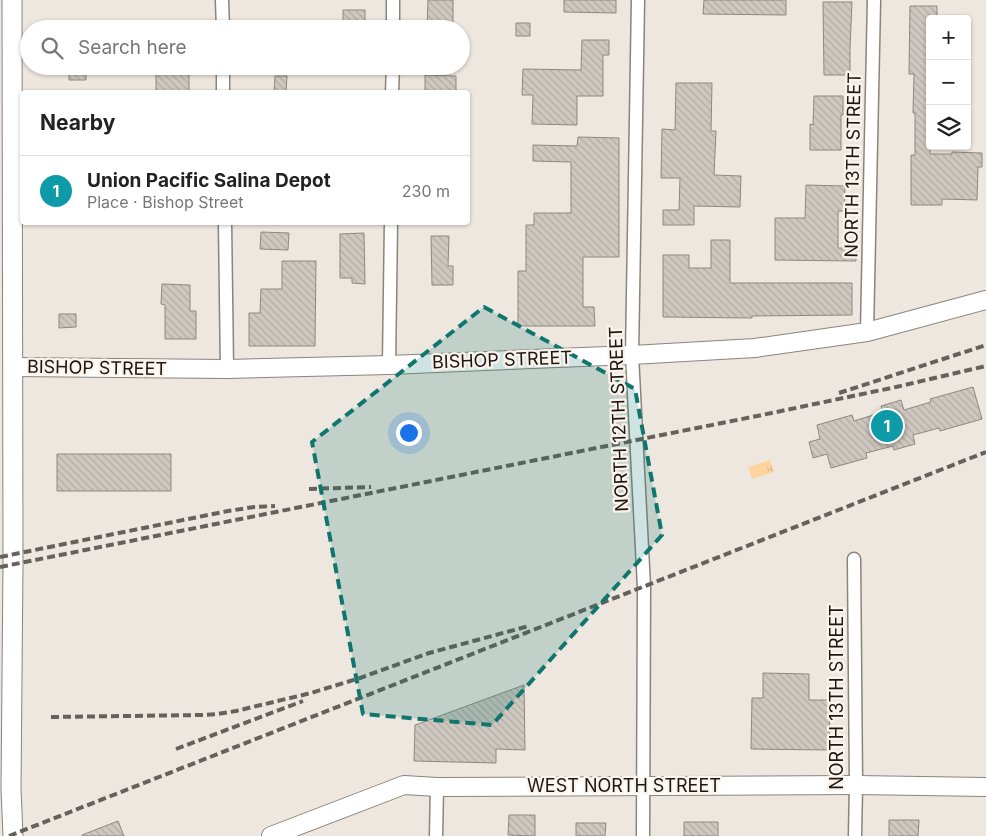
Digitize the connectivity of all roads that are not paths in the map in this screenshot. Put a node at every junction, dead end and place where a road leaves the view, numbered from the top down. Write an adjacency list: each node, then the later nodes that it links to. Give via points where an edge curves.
1 (12, 0): 18 (main road)
2 (222, 0): 6 (street)
3 (393, 0): 7 (street)
4 (638, 0): 16 (street, NORTH 12TH STREET)
5 (874, 0): 15 (street, NORTH 13TH STREET)
6 (223, 20)
7 (393, 20)
8 (223, 75): 10 (street)
9 (392, 75): 11 (street)
10 (223, 90)
11 (392, 90)
12 (225, 225): 19 (street)
13 (391, 225): 17 (street)
14 (986, 300): 15 (street, BISHOP STREET)
15 (867, 332): 16 (street, BISHOP STREET, via 755,348)
16 (632, 355): 17 (street, BISHOP STREET); 22 (street, NORTH 12TH STREET, via 644,587)
17 (389, 365): 19 (street, BISHOP STREET)
18 (13, 367): 19 (street, BISHOP STREET); 20 (main road)
19 (227, 370)
20 (6, 447): 26 (main road, via 12,740)
21 (854, 558): 23 (street, NORTH 13TH STREET)
22 (643, 786): 23 (street, WEST NORTH STREET); 24 (street, WEST NORTH STREET); 30 (street, NORTH 12TH STREET)
23 (856, 786): 25 (street, WEST NORTH STREET); 31 (street, NORTH 13TH STREET)
24 (436, 787): 28 (street, WEST NORTH STREET, via 404,785); 29 (street)
25 (986, 787)
26 (5, 789): 27 (main road)
27 (13, 836)
28 (272, 836)
29 (436, 836)
30 (643, 836)
31 (855, 836)

